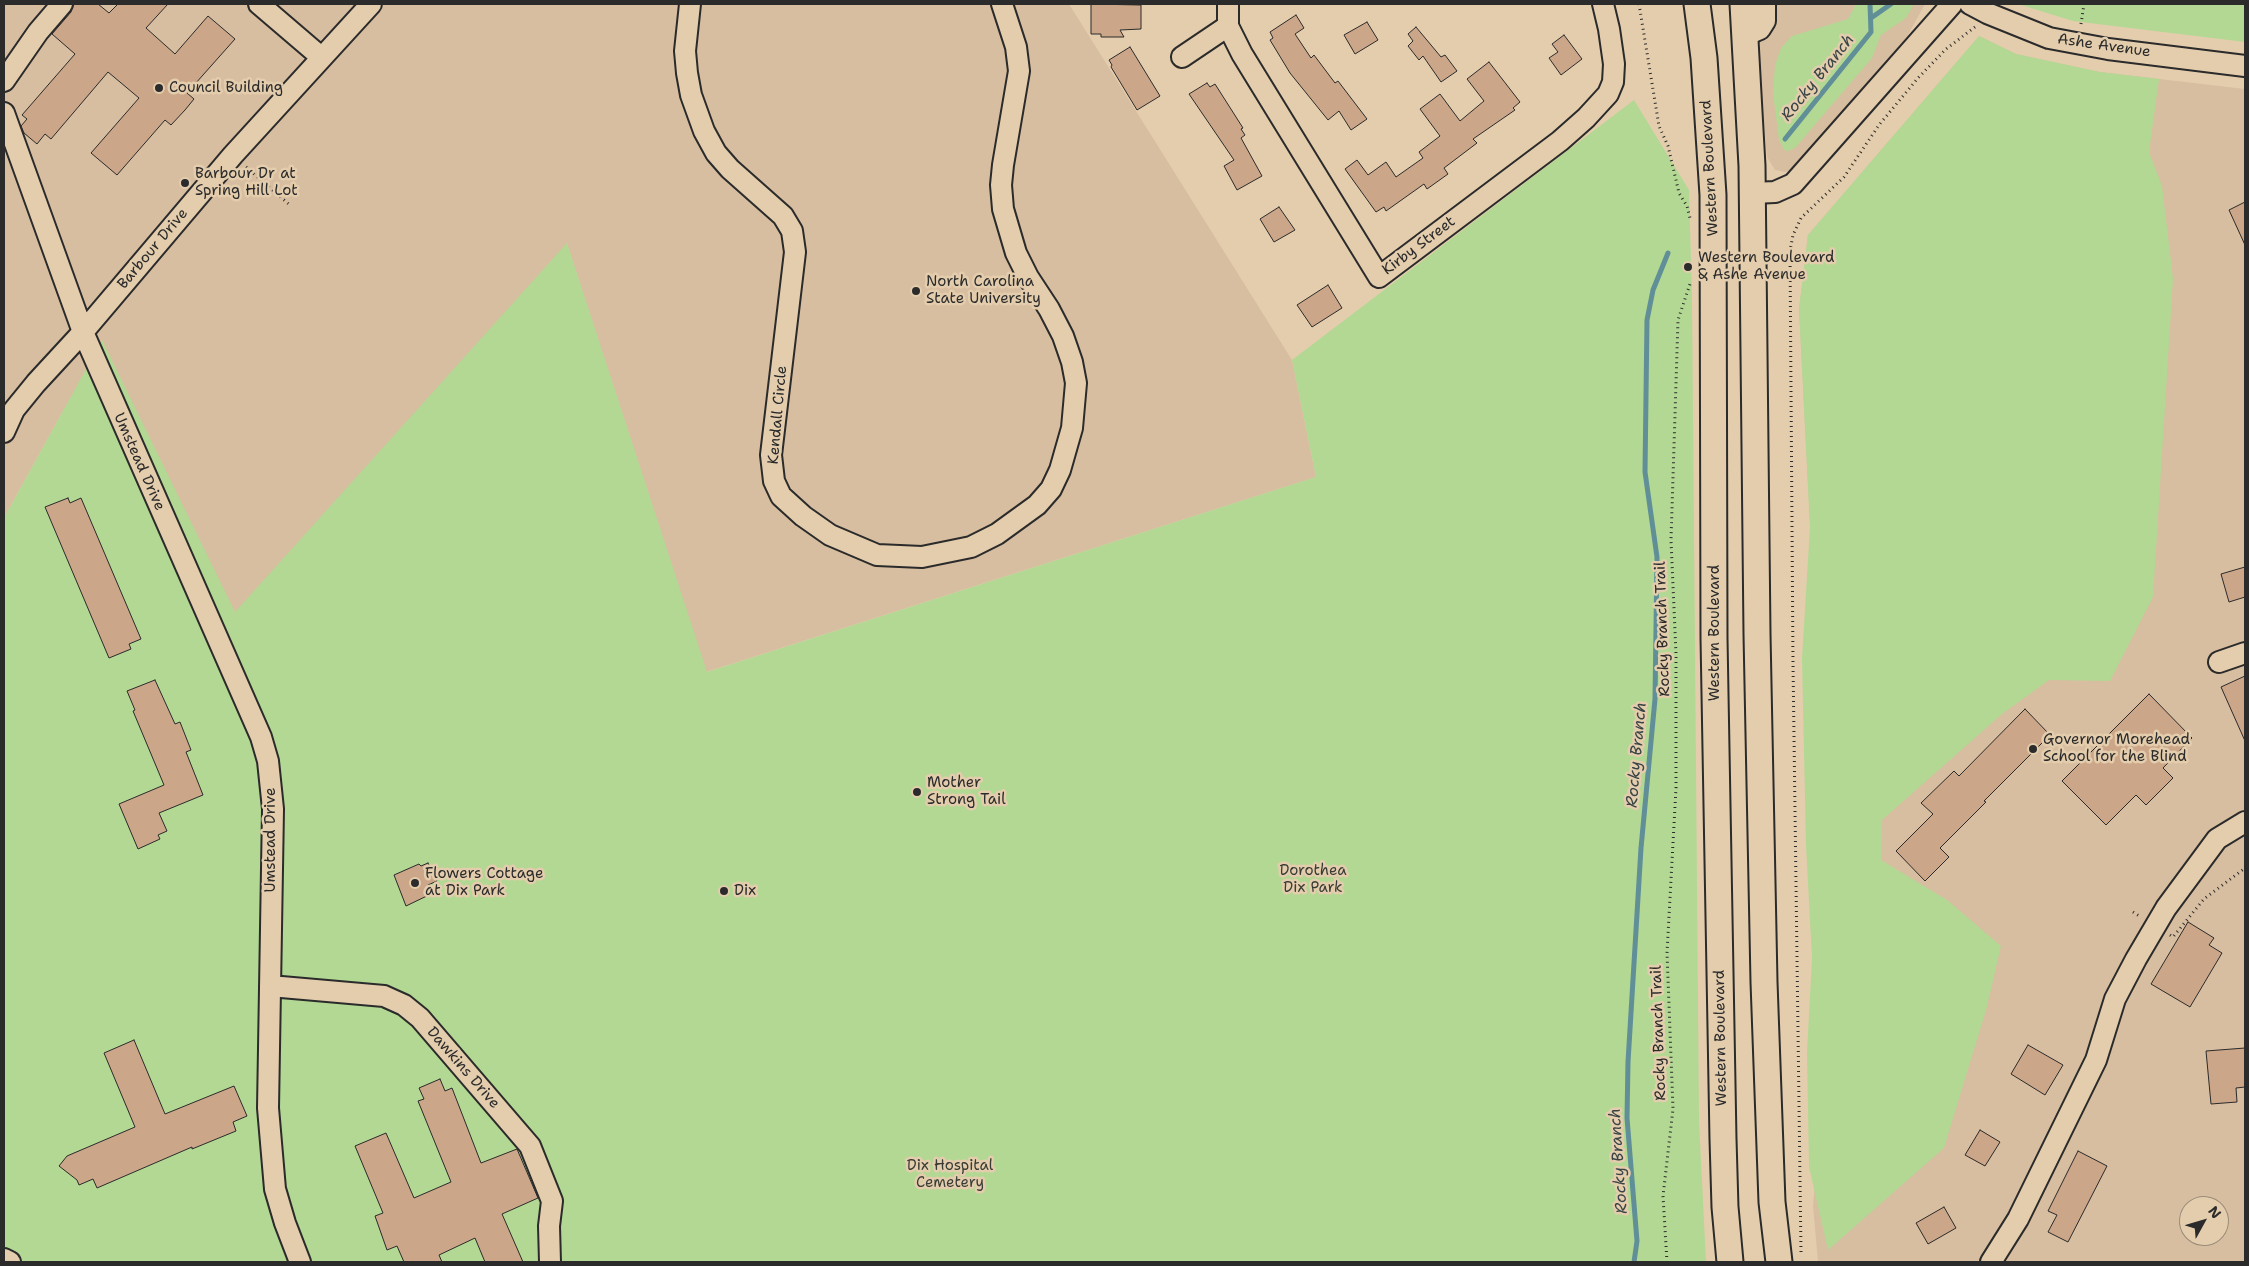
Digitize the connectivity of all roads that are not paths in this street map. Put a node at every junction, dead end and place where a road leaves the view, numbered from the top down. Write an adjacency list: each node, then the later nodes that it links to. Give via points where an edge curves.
1 (62, 4): 18 (street)
2 (259, 4): 15 (street)
3 (371, 4): 15 (street, Barbour Drive)
4 (690, 4): 5 (street, Kendall Circle, via 685,50 687,73 704,131 716,154 782,216 792,231 795,252 771,455 774,481 781,496 830,535 877,554 922,557 971,547 997,534 1037,505 1051,489 1060,470 1072,428 1076,383 1072,362 1063,336 1016,253 1003,209 1002,164 1019,71 1016,48)
5 (1002, 4)
6 (1228, 4): 13 (street, Kirby Street)
7 (1603, 4): 13 (street, Kirby Street, via 1614,64 1614,82 1608,94 1560,141 1379,277)
8 (1697, 4): 21 (main road, Western Boulevard, via 1705,67)
9 (1743, 4): 14 (main road)
10 (1765, 4): 14 (street, via 1765,20 1760,28)
11 (1952, 4): 20 (street, via 1793,184 1775,192)
12 (1970, 4): 17 (street, Ashe Avenue, via 2049,38 2108,49)
13 (1228, 26): 16 (street)
14 (1746, 35): 20 (main road)
15 (321, 57): 22 (street, Barbour Drive)
16 (1182, 58)
17 (2245, 66)
18 (4, 81)
19 (4, 113): 22 (street, Umstead Drive)
20 (1753, 193): 21 (main road); 29 (main road, via 1764,982 1772,1202)
21 (1713, 195): 34 (main road, Western Boulevard, via 1714,638 1723,1139)
22 (83, 332): 23 (street, Barbour Drive, via 14,410); 27 (street, Umstead Drive, via 262,738 273,809)
23 (4, 432)
24 (2245, 653): 25 (street)
25 (2219, 662)
26 (2245, 822): 30 (street, via 2218,839 2166,908 2136,959 2116,999 2096,1060)
27 (270, 986): 32 (street, Umstead Drive, via 268,1108 275,1188); 33 (street, Dawkins Drive, via 384,996 404,1005 420,1018 530,1146 552,1200)
28 (4, 1259): 31 (street)
29 (1790, 1259)
30 (1998, 1260)
31 (10, 1262)
32 (300, 1262)
33 (550, 1262)
34 (1730, 1262)

